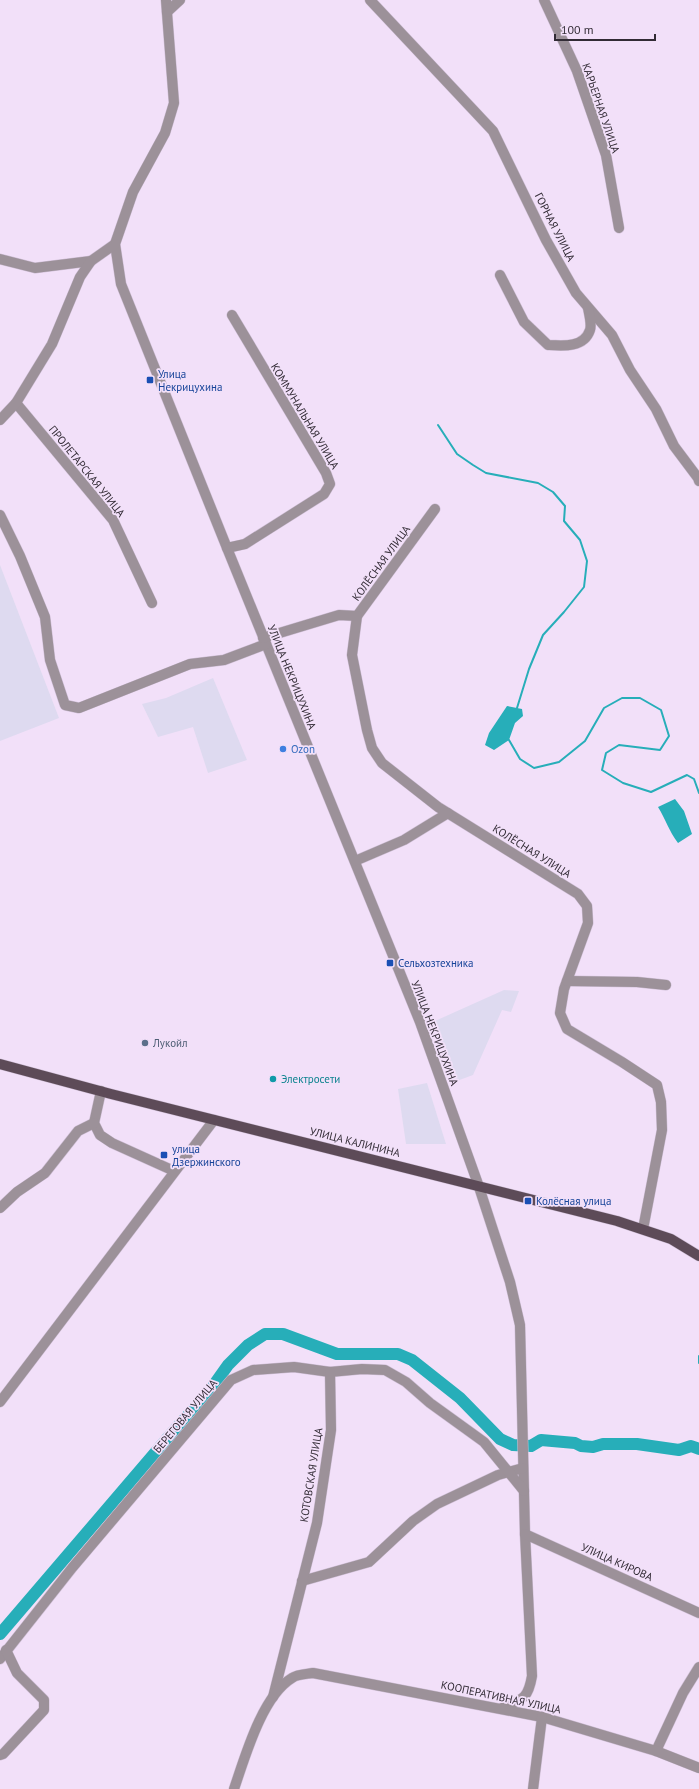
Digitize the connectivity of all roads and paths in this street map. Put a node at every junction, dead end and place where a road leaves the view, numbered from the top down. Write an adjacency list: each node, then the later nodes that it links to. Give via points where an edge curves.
1 (166, 0): 5 (street)
2 (180, 0): 5 (street)
3 (370, 0): 11 (street, ГОРНАЯ УЛИЦА, via 494,131 546,240 576,293)
4 (544, 0): 6 (street, КАРЬЕРНАЯ УЛИЦА, via 577,71 606,155)
5 (167, 12): 7 (street, via 174,103 165,133 133,192)
6 (619, 228)
7 (115, 244): 9 (street); 18 (street, УЛИЦА НЕКРИЦУХИНА, via 121,284)
8 (0, 259): 9 (street, via 35,268)
9 (91, 262): 13 (street, via 80,277 52,344)
10 (500, 275): 11 (street, via 524,322 548,345 571,346 583,340 590,330)
11 (588, 308): 15 (street, ГОРНАЯ УЛИЦА, via 612,335 630,370 656,409 674,446)
12 (232, 315): 18 (street, КОММУНАЛЬНАЯ УЛИЦА, via 326,473 330,484 324,494 245,544)
13 (16, 403): 14 (street); 19 (street, ПРОЛЕТАРСКАЯ УЛИЦА, via 113,520)
14 (0, 420)
15 (699, 481)
16 (435, 509): 20 (street, КОЛЁСНАЯ УЛИЦА)
17 (0, 514): 21 (street, via 45,617 50,660 65,705 79,708 190,664 224,660)
18 (227, 548): 21 (street, УЛИЦА НЕКРИЦУХИНА)
19 (152, 603)
20 (357, 616): 21 (street, via 339,615); 22 (street, КОЛЁСНАЯ УЛИЦА, via 352,655 372,748 382,763)
21 (264, 641): 23 (street, УЛИЦА НЕКРИЦУХИНА)
22 (448, 813): 23 (street, via 404,840); 24 (street, КОЛЁСНАЯ УЛИЦА, via 578,894 587,906 588,923)
23 (355, 861): 31 (street, УЛИЦА НЕКРИЦУХИНА, via 420,1022)
24 (567, 981): 25 (street); 33 (street, КОЛЁСНАЯ УЛИЦА, via 560,1013 567,1029 657,1085 662,1102 662,1130)
25 (666, 985)
26 (0, 1064): 27 (main road, УЛИЦА КАЛИНИНА)
27 (101, 1091): 28 (main road, УЛИЦА КАЛИНИНА); 29 (street)
28 (214, 1120): 30 (street); 31 (main road, УЛИЦА КАЛИНИНА)
29 (94, 1123): 30 (street, via 100,1135 112,1143); 32 (street, via 78,1131 45,1173 17,1192)
30 (174, 1171): 36 (street)
31 (478, 1184): 33 (main road, УЛИЦА КАЛИНИНА); 37 (street, УЛИЦА НЕКРИЦУХИНА, via 510,1282 520,1325)
32 (0, 1208)
33 (643, 1229): 34 (main road, УЛИЦА КАЛИНИНА, via 671,1239)
34 (699, 1256)
35 (330, 1372): 38 (street, БЕРЕГОВАЯ УЛИЦА, via 362,1368 385,1370 401,1379 484,1442); 41 (street, КОТОВСКАЯ УЛИЦА, via 332,1430 317,1523); 43 (street, БЕРЕГОВАЯ УЛИЦА, via 294,1366 253,1370 231,1380)
36 (0, 1402)
37 (523, 1466): 38 (street); 39 (street)
38 (508, 1472): 39 (street, БЕРЕГОВАЯ УЛИЦА); 41 (street, via 437,1504 413,1521 370,1562)
39 (524, 1491): 40 (street)
40 (525, 1534): 42 (street, УЛИЦА КИРОВА); 48 (street, via 532,1676 524,1699)
41 (302, 1581): 47 (street, КОТОВСКАЯ УЛИЦА)
42 (699, 1612)
43 (6, 1650): 44 (street, БЕРЕГОВАЯ УЛИЦА); 51 (street, via 17,1673 44,1700 44,1710)
44 (0, 1658)
45 (699, 1667): 50 (street, via 683,1692)
46 (293, 1677): 47 (street, КОТОВСКАЯ УЛИЦА); 48 (street, КООПЕРАТИВНАЯ УЛИЦА, via 313,1673)
47 (272, 1699): 53 (street, КОТОВСКАЯ УЛИЦА, via 254,1732)
48 (502, 1708): 49 (street, КООПЕРАТИВНАЯ УЛИЦА)
49 (542, 1717): 50 (street, КООПЕРАТИВНАЯ УЛИЦА); 54 (street)
50 (656, 1751): 52 (street, КООПЕРАТИВНАЯ УЛИЦА)
51 (1, 1754)
52 (699, 1768)
53 (234, 1789)
54 (534, 1789)

